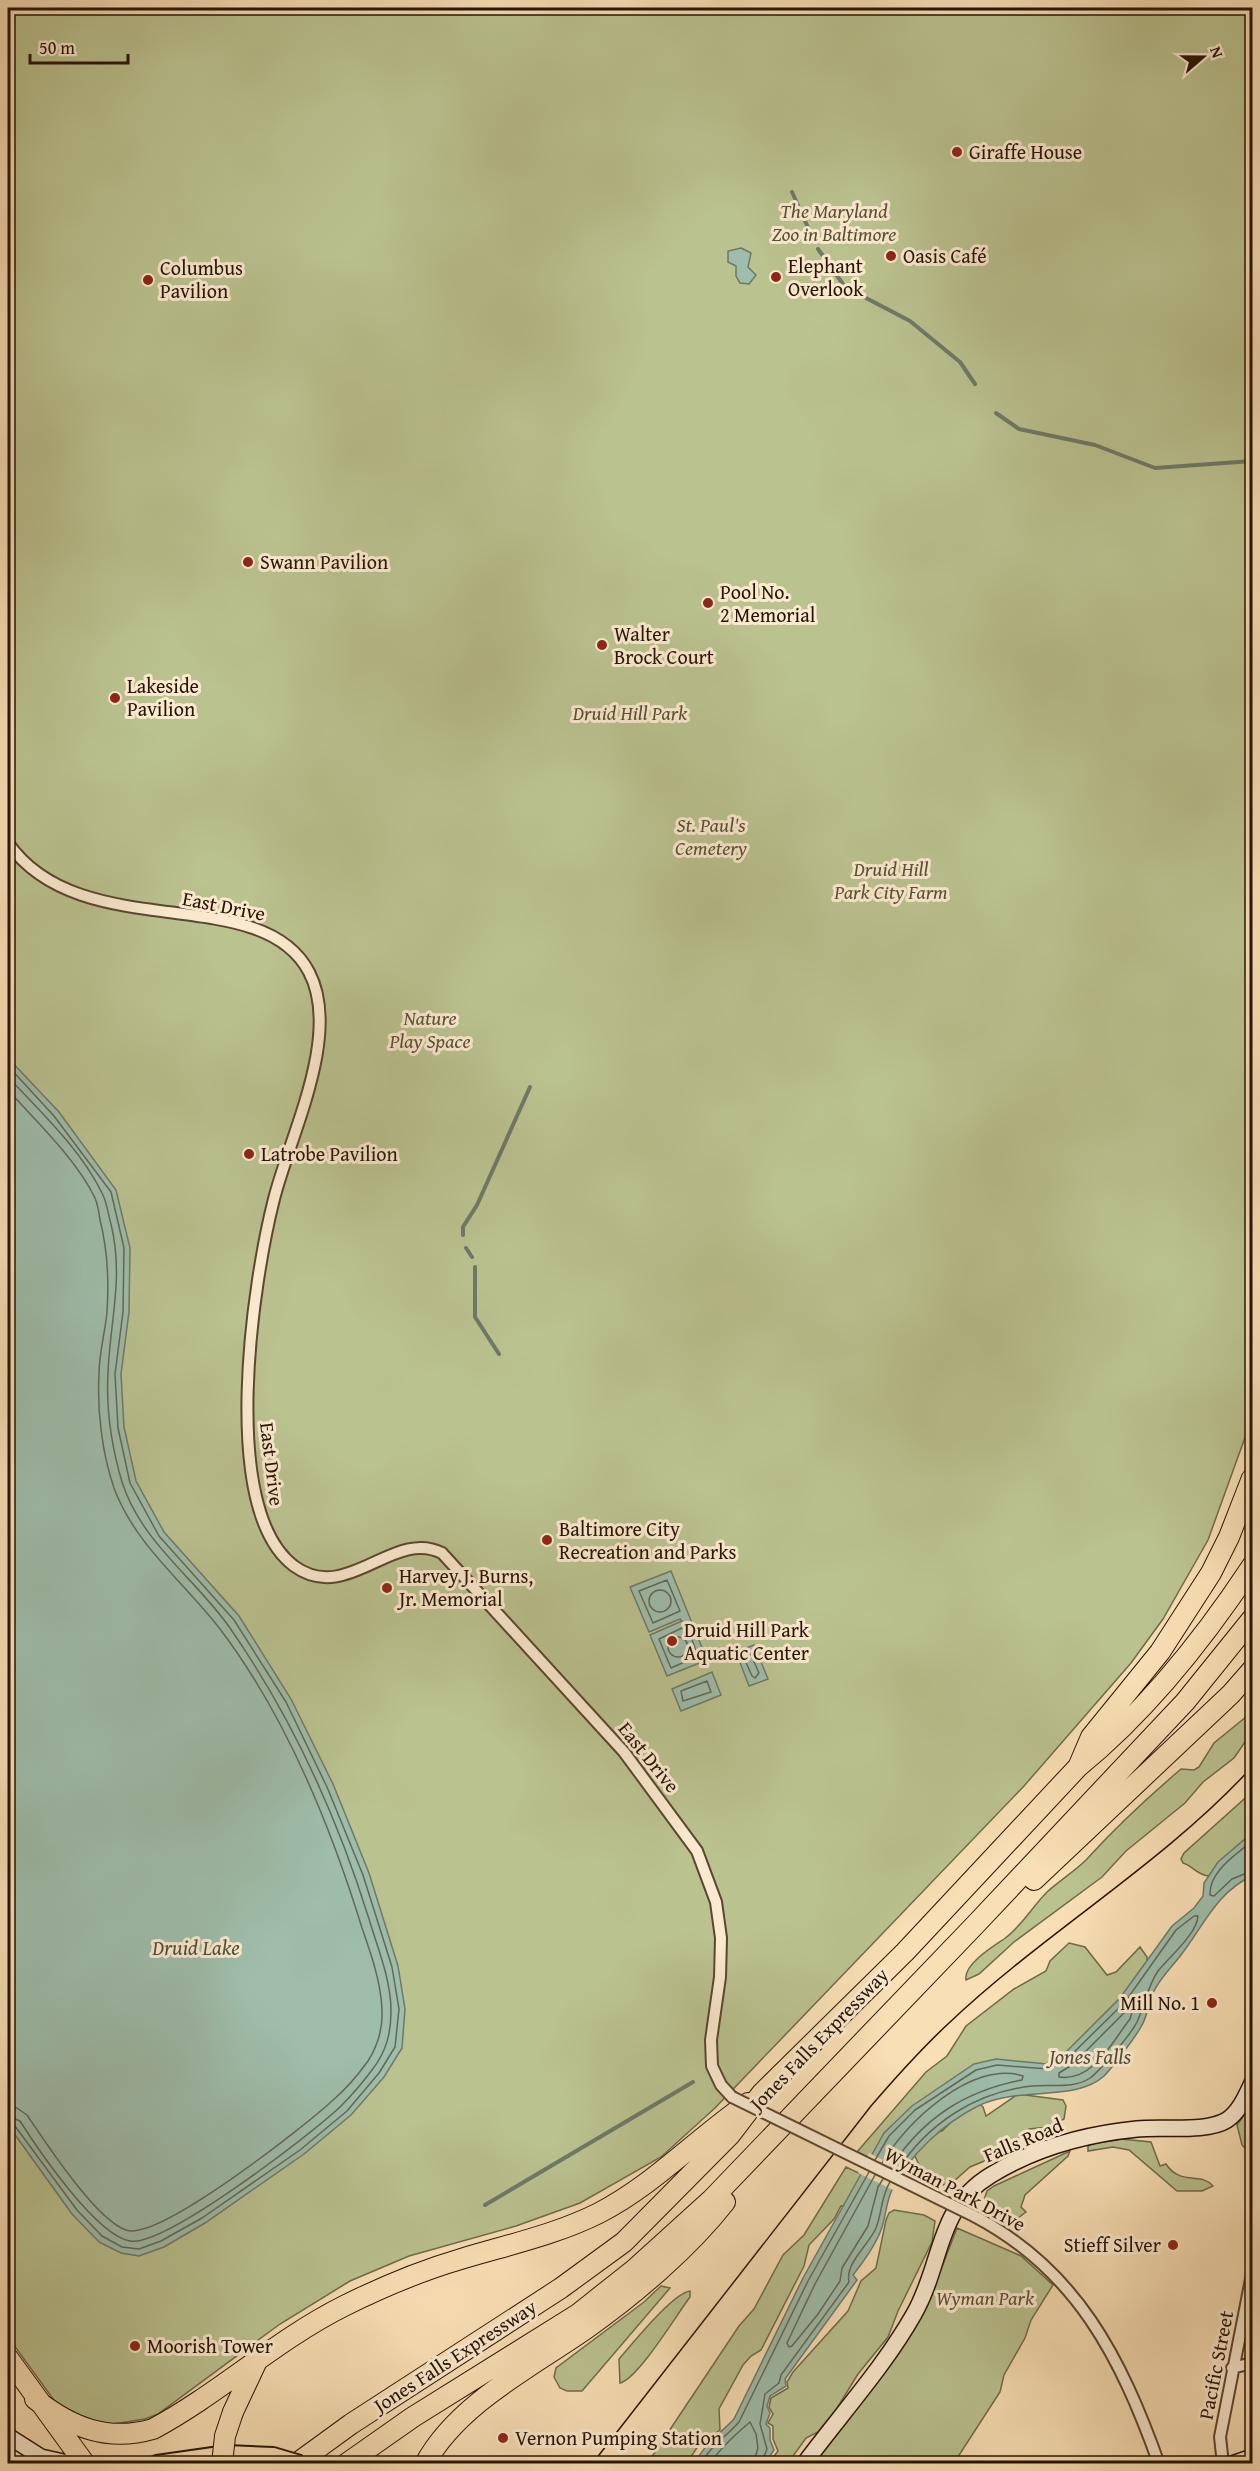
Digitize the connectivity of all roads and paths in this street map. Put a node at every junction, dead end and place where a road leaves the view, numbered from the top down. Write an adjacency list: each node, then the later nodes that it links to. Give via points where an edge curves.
1 (8, 843): 10 (street, East Drive, via 36,873 65,889 124,907 258,929 285,942 303,960 320,1002 319,1037 269,1219 250,1360 249,1458 262,1518 271,1540 285,1558 316,1577 342,1576 420,1547 442,1553 638,1769 697,1851 716,1902 722,1956 711,2055 716,2076)
2 (1252, 1478): 6 (highway, via 1211,1573 1160,1652 1090,1737)
3 (1252, 1566): 6 (highway, Jones Falls Expressway, via 1181,1664 1103,1747)
4 (1252, 1619): 7 (highway, Jones Falls Expressway, via 1185,1702)
5 (1252, 1670): 7 (highway, via 1231,1695 1000,1913)
6 (1078, 1767): 9 (highway, Jones Falls Expressway, via 905,1952)
7 (975, 1925): 11 (highway, Jones Falls Expressway)
8 (1252, 2083): 27 (main road, Falls Road, via 1235,2112 1216,2125 1141,2128 1088,2136 1047,2149 977,2184 954,2210 914,2314)
9 (762, 2093): 14 (highway, via 719,2123 653,2179 599,2213 549,2234 393,2282 327,2315); 24 (highway, Jones Falls Expressway, via 730,2135 624,2242 561,2289 388,2399)
10 (732, 2097): 28 (street, Wyman Park Drive, bridge, via 974,2216 1032,2252 1052,2270 1082,2309 1119,2367)
11 (760, 2150): 25 (highway, Jones Falls Expressway, via 636,2268 578,2314); 26 (highway, via 720,2208 647,2280 588,2328 460,2419)
12 (1252, 2274): 16 (street, Pacific Street)
13 (8, 2358): 17 (highway)
14 (256, 2363): 17 (highway, via 168,2421 138,2433 87,2430 53,2414); 23 (highway, bridge, via 233,2412)
15 (1252, 2363): 16 (street)
16 (1232, 2368): 29 (street, Pacific Street, via 1220,2437)
17 (32, 2395): 21 (highway)
18 (8, 2436): 20 (main road, via 41,2457)
19 (1252, 2457): 30 (main road)
20 (72, 2463)
21 (85, 2463)
22 (157, 2463): 24 (main road, bridge, via 227,2454 273,2456)
23 (222, 2463)
24 (298, 2463)
25 (346, 2463)
26 (425, 2463)
27 (804, 2463)
28 (1159, 2463)
29 (1223, 2463)
30 (1232, 2463)

